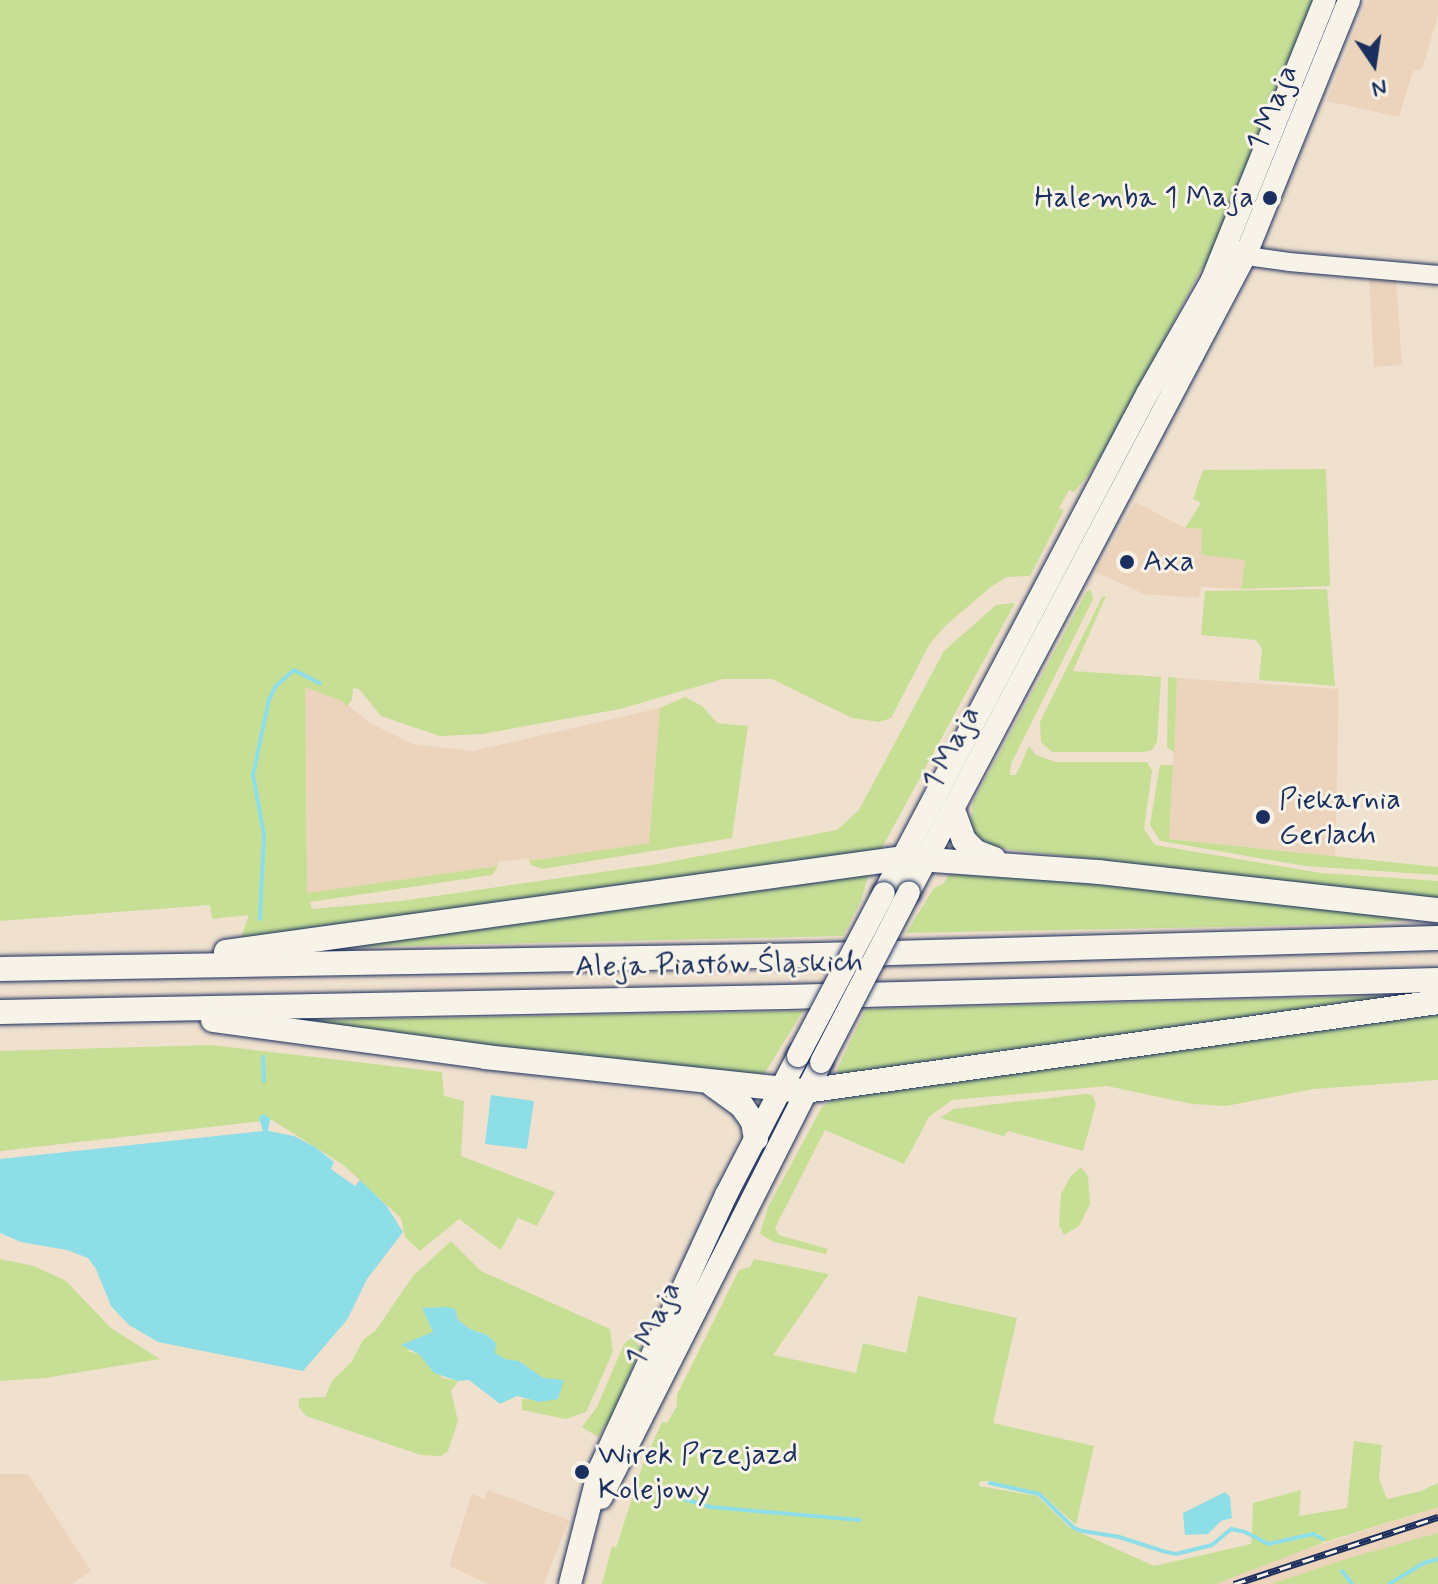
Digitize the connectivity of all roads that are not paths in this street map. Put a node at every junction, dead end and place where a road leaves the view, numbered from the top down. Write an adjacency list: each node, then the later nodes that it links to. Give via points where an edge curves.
1 (1325, 0): 3 (main road, 1 Maja)
2 (1349, 0): 3 (main road, 1 Maja)
3 (1237, 250): 4 (street); 5 (main road, 1 Maja); 6 (main road, 1 Maja)
4 (1438, 275)
5 (953, 810): 7 (main road, 1 Maja); 8 (highway, via 964,840 976,852)
6 (903, 858): 7 (highway); 11 (highway); 18 (main road, 1 Maja, bridge)
7 (928, 858): 8 (highway); 19 (main road, 1 Maja, bridge)
8 (1004, 863): 9 (highway)
9 (1438, 910)
10 (1438, 938): 11 (highway, Aleja Piastów Śląskich)
11 (119, 967): 12 (highway, Aleja Piastów Śląskich)
12 (0, 969)
13 (1438, 980): 15 (highway, Aleja Piastów Śląskich)
14 (1438, 1002): 19 (highway)
15 (127, 1009): 16 (highway, Aleja Piastów Śląskich); 17 (highway)
16 (0, 1012)
17 (711, 1083): 18 (highway); 20 (highway, via 742,1106)
18 (779, 1091): 19 (highway); 20 (main road, 1 Maja)
19 (805, 1091): 21 (main road, 1 Maja)
20 (756, 1139): 21 (main road, 1 Maja, via 613,1439 597,1477)
21 (590, 1517): 22 (main road, 1 Maja)
22 (570, 1584)

